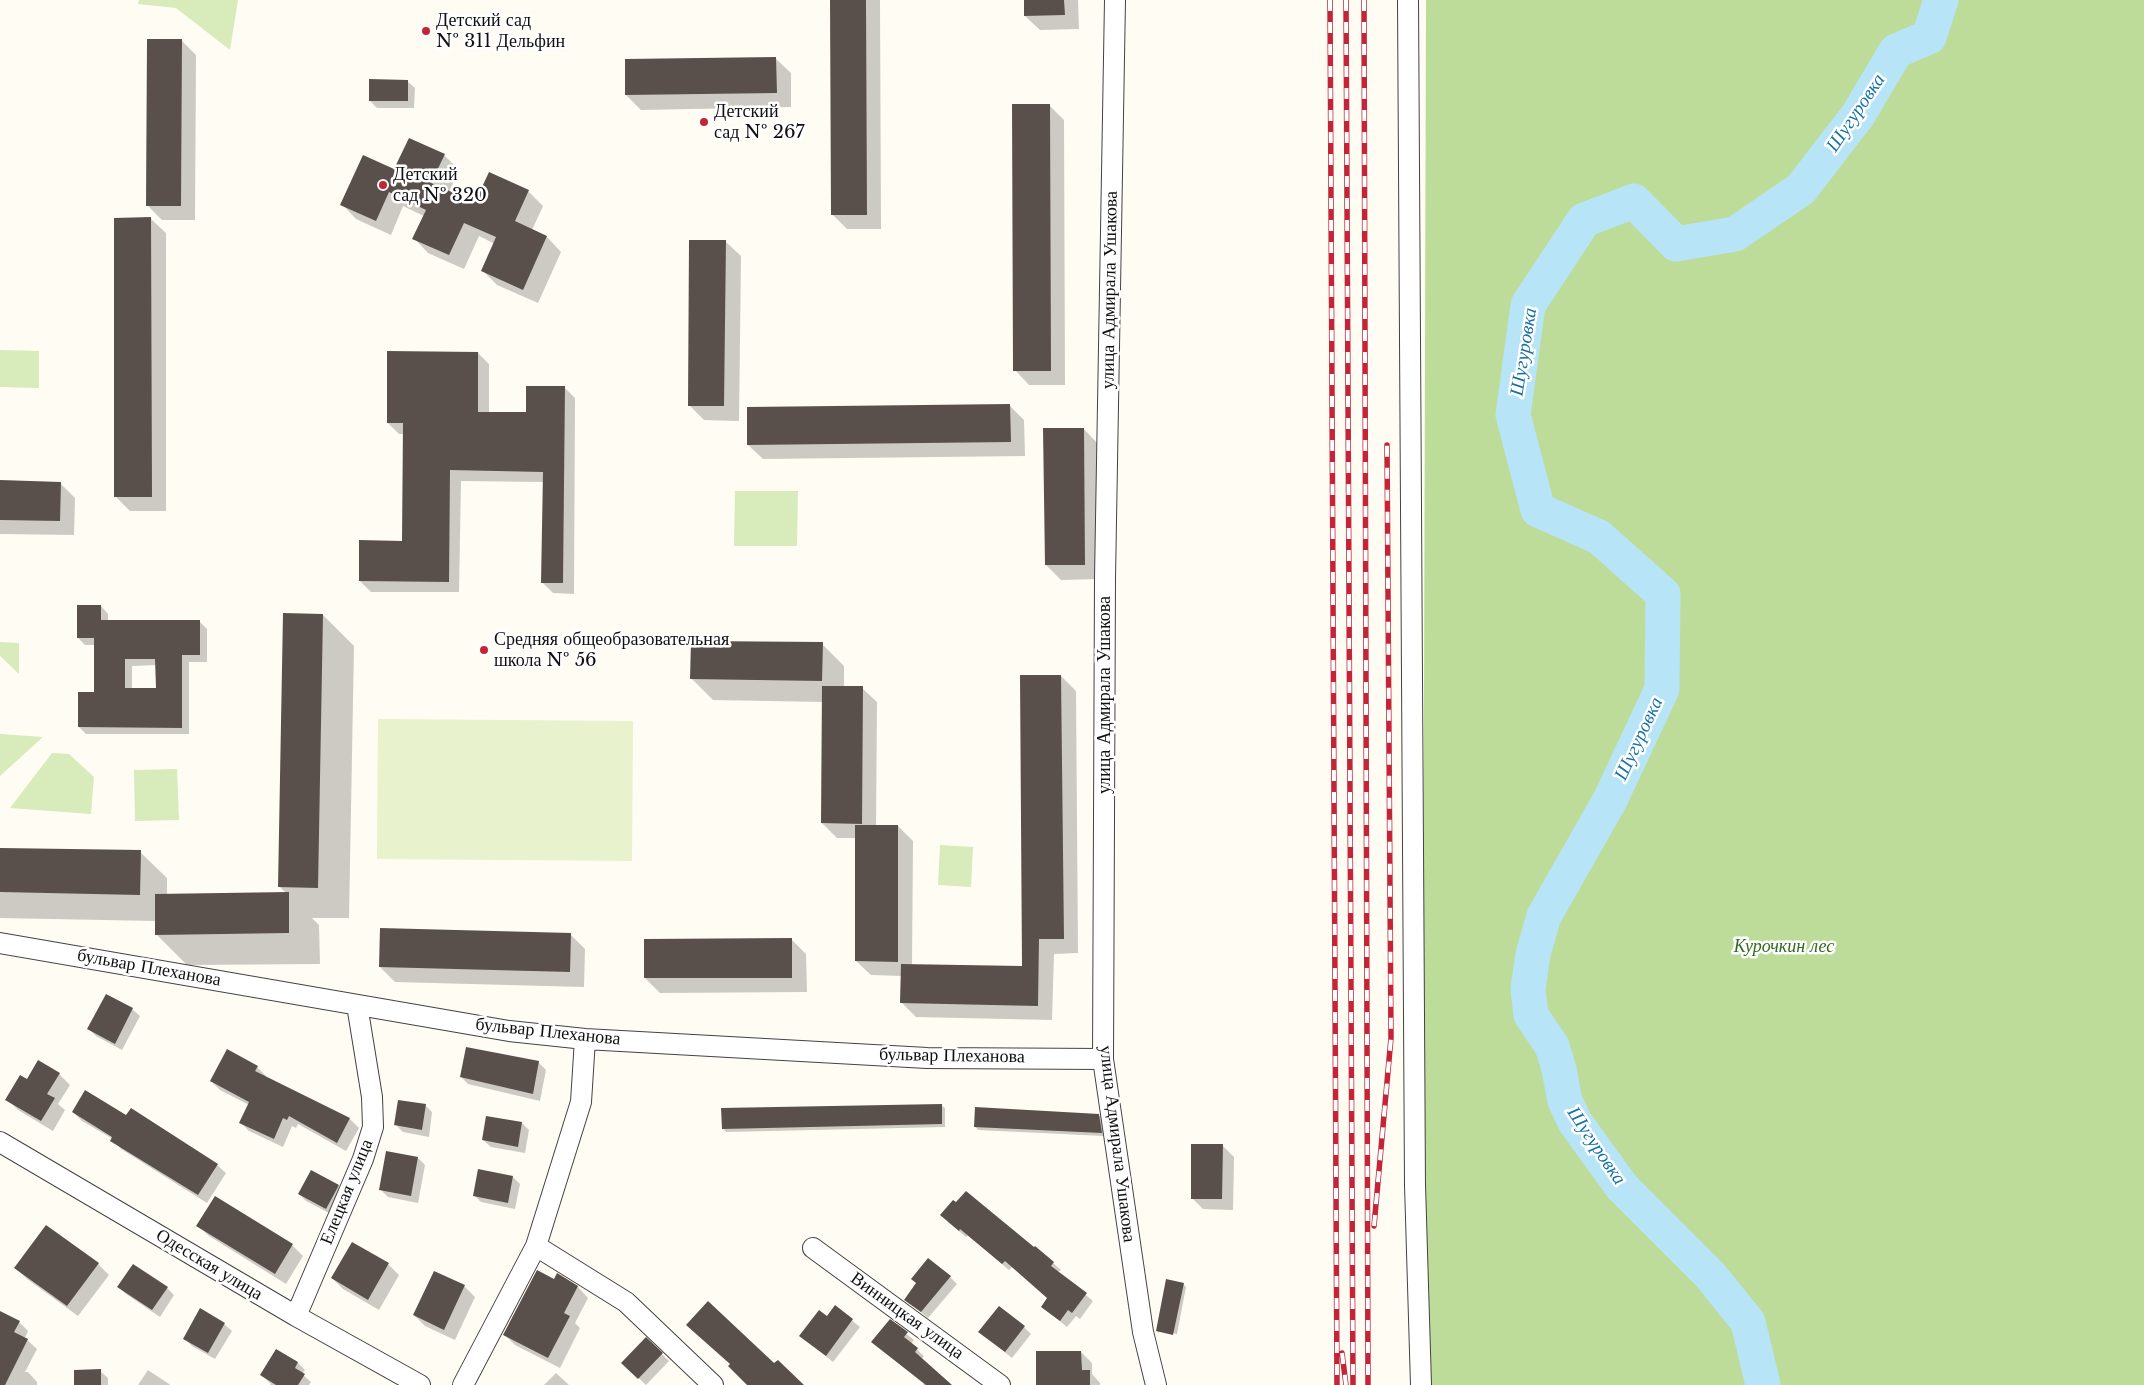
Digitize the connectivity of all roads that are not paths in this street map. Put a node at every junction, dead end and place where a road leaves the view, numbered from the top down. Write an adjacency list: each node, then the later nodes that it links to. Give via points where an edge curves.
1 (1115, 0): 6 (street, улица Адмирала Ушакова, via 1106,540)
2 (1408, 0): 16 (street, via 1415,1185)
3 (0, 943): 4 (street, бульвар Плеханова)
4 (357, 1004): 5 (street, бульвар Плеханова, via 509,1031); 10 (street, Елецкая улица, via 372,1096 373,1127 363,1159)
5 (585, 1039): 6 (street, бульвар Плеханова, via 927,1058); 8 (street, via 581,1102)
6 (1103, 1059): 15 (street, улица Адмирала Ушакова, via 1142,1332)
7 (0, 1142): 10 (street, Одесская улица)
8 (536, 1246): 12 (street); 13 (street, via 626,1302)
9 (813, 1248): 14 (street, Винницкая улица)
10 (296, 1316): 11 (street, Одесская улица)
11 (420, 1385)
12 (463, 1385)
13 (713, 1385)
14 (1000, 1385)
15 (1156, 1385)
16 (1421, 1385)

